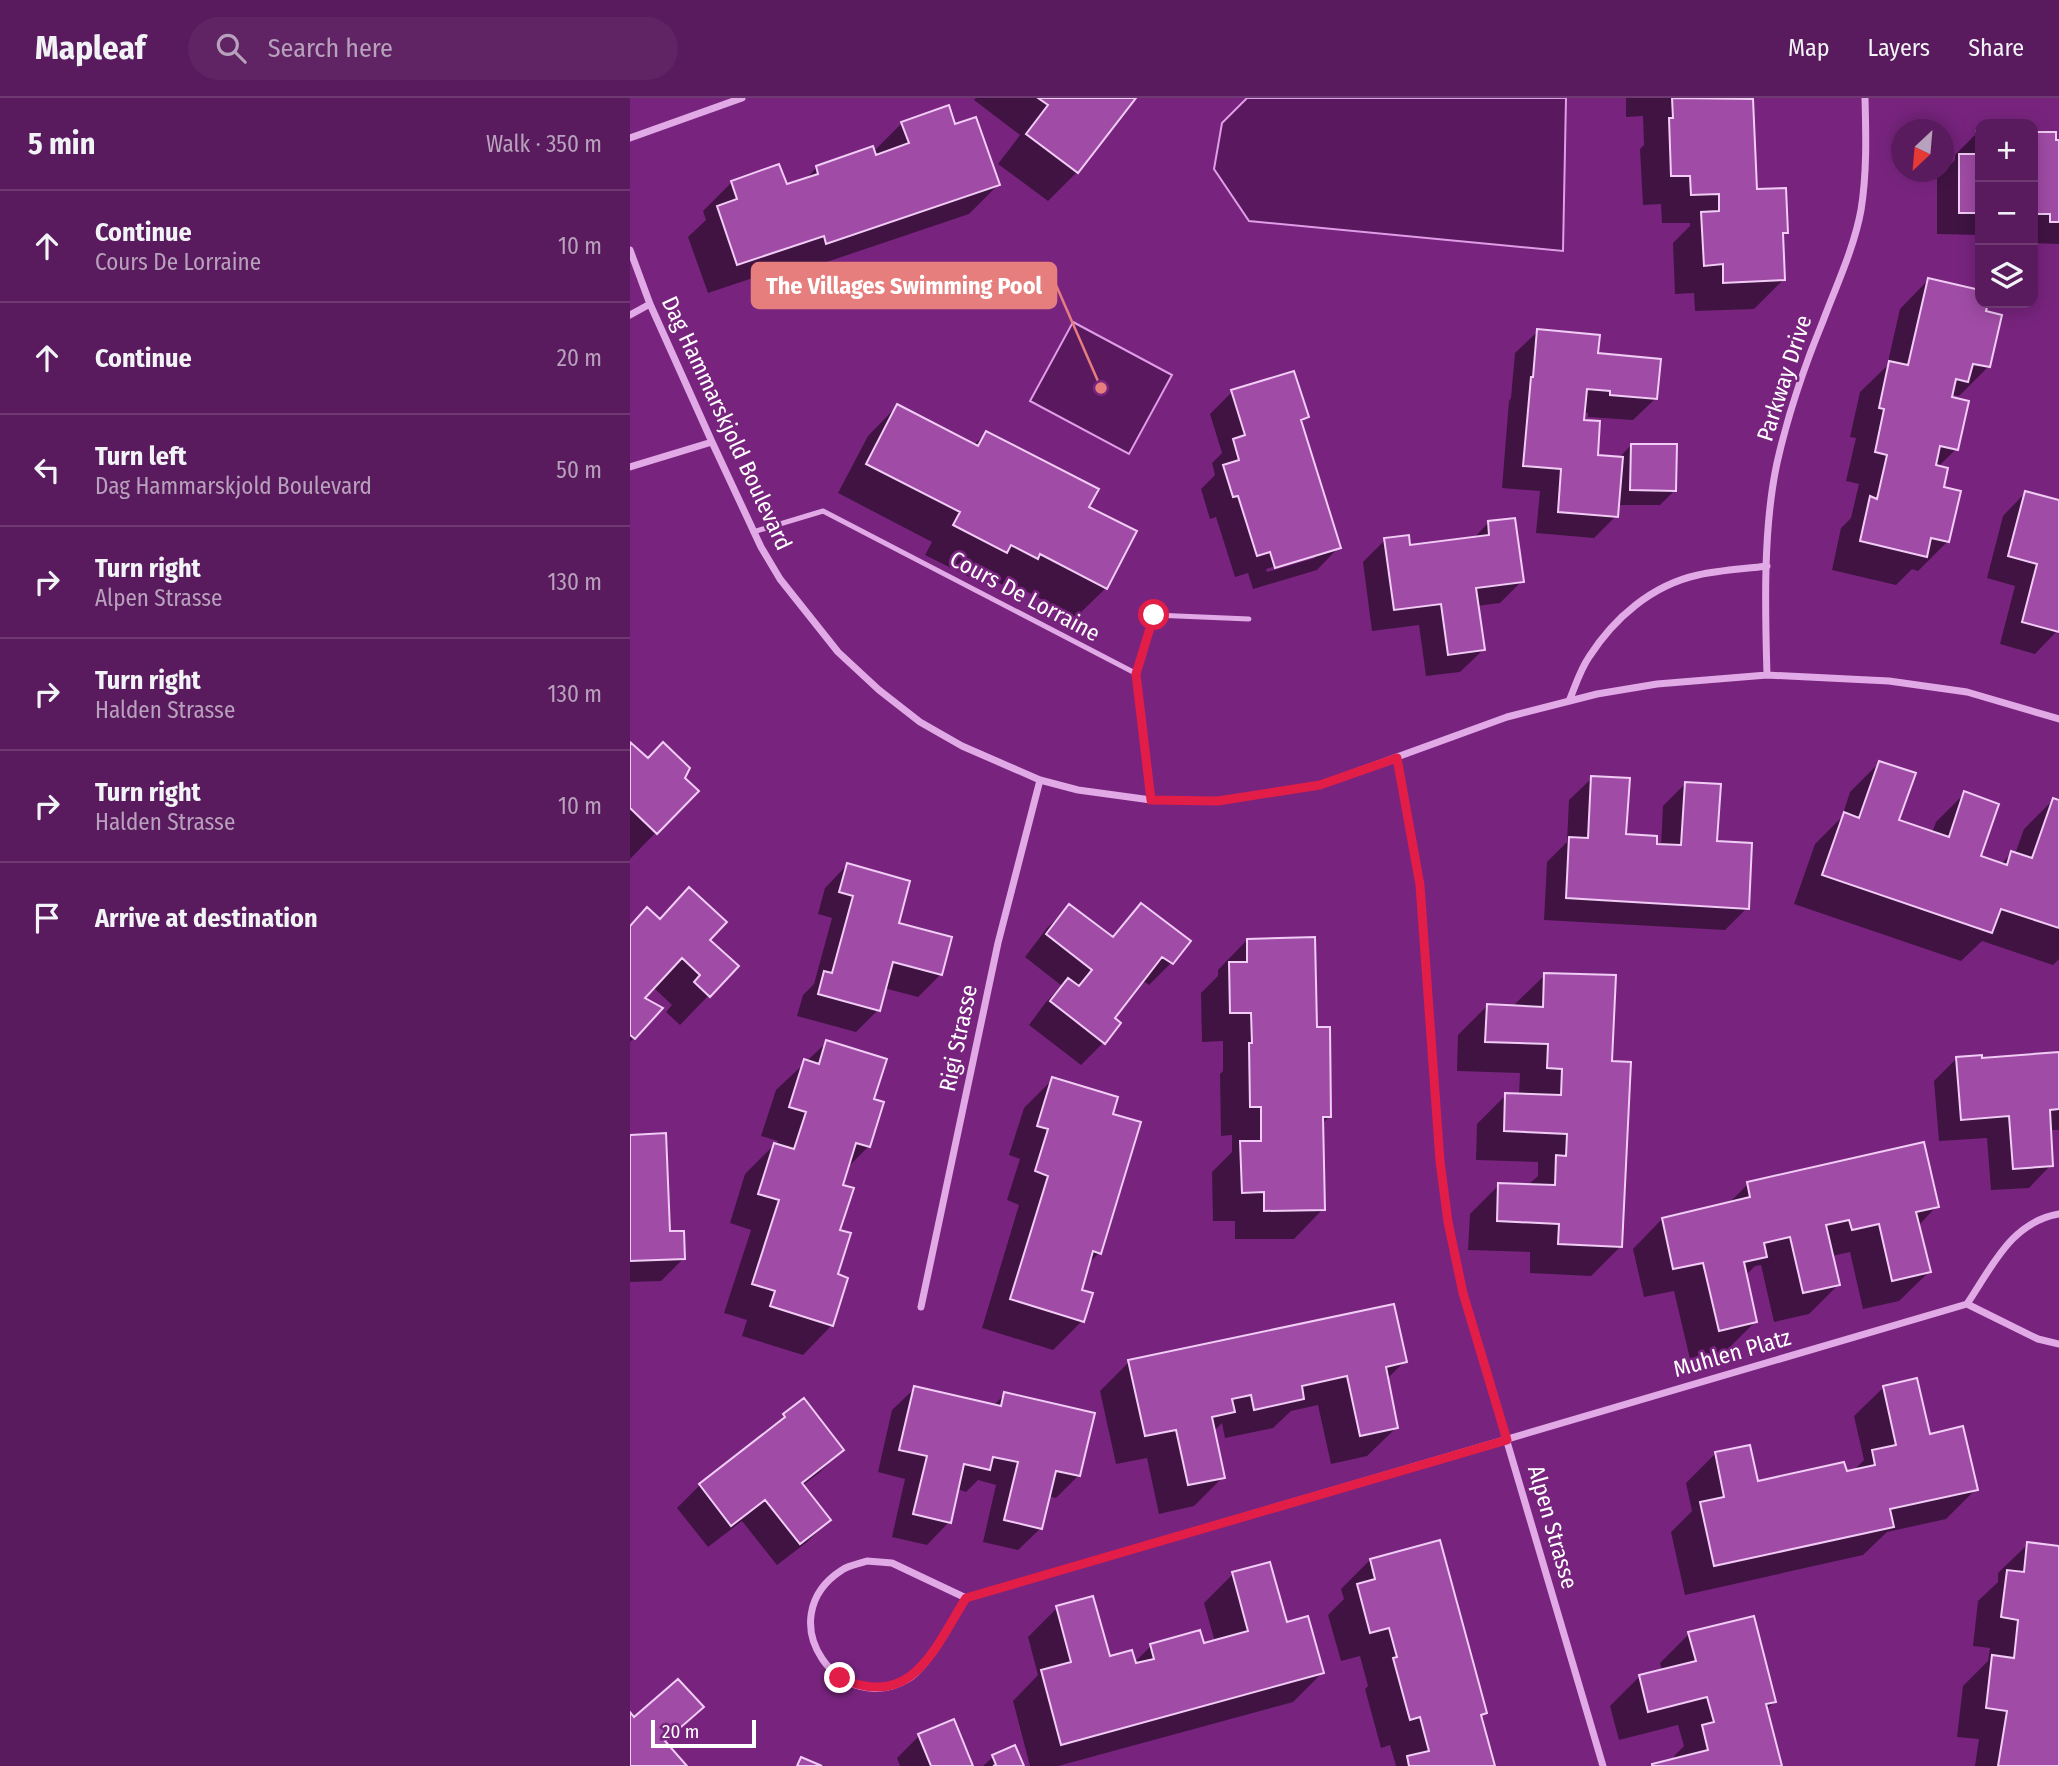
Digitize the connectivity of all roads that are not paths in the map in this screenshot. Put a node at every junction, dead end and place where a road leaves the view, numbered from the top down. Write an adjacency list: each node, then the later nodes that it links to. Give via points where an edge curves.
1 (742, 98): 3 (street)
2 (1865, 98): 10 (street, Parkway Drive, via 1866,161 1860,211 1849,253 1799,381 1777,464)
3 (630, 138)
4 (630, 250): 5 (street, Dag Hammarskjold Boulevard)
5 (650, 304): 6 (street); 7 (street, Dag Hammarskjold Boulevard)
6 (630, 314)
7 (712, 442): 8 (street); 9 (street, Dag Hammarskjold Boulevard)
8 (630, 467)
9 (753, 532): 12 (lane, Cours De Lorraine, via 823,510); 17 (street, Dag Hammarskjold Boulevard, via 780,579 838,652 879,690 920,722 962,746)
10 (1767, 566): 13 (street, Parkway Drive); 14 (street, via 1697,575 1659,589 1608,632 1588,658)
11 (1249, 619): 12 (lane, via 1154,615)
12 (1136, 674): 18 (lane)
13 (1767, 675): 14 (street, Dag Hammarskjold Boulevard, via 1657,684); 15 (street, Dag Hammarskjold Boulevard, via 1889,681 1967,692)
14 (1569, 701): 16 (street, Dag Hammarskjold Boulevard, via 1507,717)
15 (2059, 719)
16 (1397, 758): 18 (street, Dag Hammarskjold Boulevard, via 1320,785 1218,801); 23 (street, Alpen Strasse, via 1420,885 1448,1222 1463,1293)
17 (1040, 780): 18 (street, Dag Hammarskjold Boulevard); 21 (street, Rigi Strasse, via 999,943)
18 (1151, 800)
19 (2059, 1214): 20 (street, via 2029,1224 2011,1238)
20 (1968, 1304): 22 (street, via 2038,1339); 23 (street, Muhlen Platz)
21 (921, 1307)
22 (2059, 1344)
23 (1507, 1440): 24 (street, Muhlen Platz); 25 (street, Alpen Strasse)
24 (966, 1598): 24 (street, via 892,1563 867,1561 844,1568 824,1584 813,1607 813,1644 825,1666 840,1678 857,1686 894,1685 922,1667)
25 (1603, 1766)

